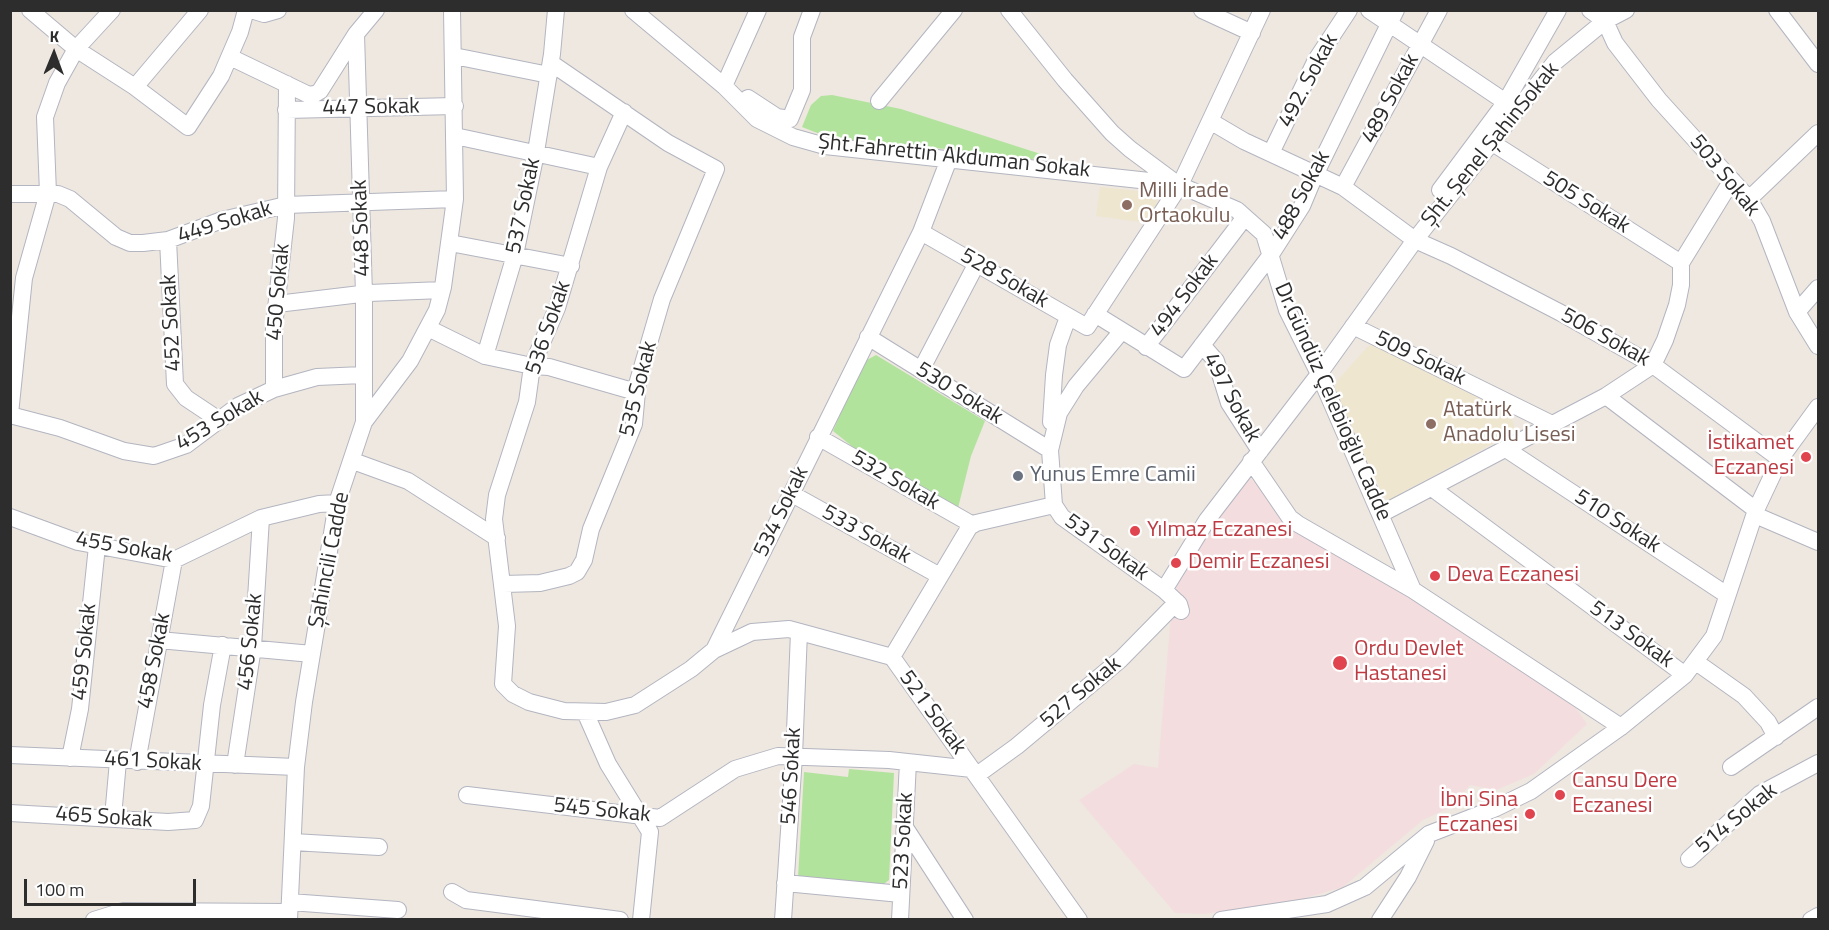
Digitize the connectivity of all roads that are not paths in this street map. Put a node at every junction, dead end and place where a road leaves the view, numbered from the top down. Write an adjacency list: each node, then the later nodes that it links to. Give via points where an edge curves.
1 (30, 10): 29 (street)
2 (112, 10): 29 (street)
3 (200, 10): 36 (street)
4 (246, 10): 31 (street)
5 (251, 10): 6 (street, via 264,14)
6 (278, 10)
7 (376, 10): 27 (street)
8 (452, 10): 30 (street, Şahincili Cadde)
9 (556, 10): 32 (street, 537 Sokak)
10 (758, 10): 35 (street)
11 (812, 10): 35 (street, via 802,37 802,90 790,119 777,117)
12 (954, 10): 37 (street)
13 (1009, 10): 53 (street, Dr.Gündüz Çelebioğlu Cadde, via 1112,133)
14 (1202, 10): 26 (street)
15 (1262, 10): 26 (street)
16 (1349, 10): 48 (street, 492. Sokak, via 1316,60)
17 (1369, 10): 24 (street)
18 (1439, 10): 28 (street, 489 Sokak)
19 (1557, 10): 39 (street, Şht. Şenel ŞahinSokak)
20 (1590, 10): 25 (street)
21 (1626, 10): 25 (street, Şht. Şenel ŞahinSokak)
22 (1777, 10): 33 (street)
23 (638, 13): 35 (street, Şht.Fahrettin Akduman Sokak)
24 (1392, 17): 28 (street); 51 (street, 488 Sokak)
25 (1605, 21): 39 (street, Şht. Şenel ŞahinSokak, via 1555,62); 52 (street, 503 Sokak, via 1615,43 1659,100)
26 (1252, 33): 43 (street)
27 (356, 34): 34 (street, via 320,91 309,95); 40 (street, 448 Sokak)
28 (1419, 46): 39 (street); 54 (street, 489 Sokak)
29 (76, 49): 36 (street); 55 (street, via 57,83 45,117)
30 (454, 56): 32 (street); 38 (street, Şahincili Cadde)
31 (230, 57): 34 (street); 36 (street, via 188,127)
32 (551, 64): 41 (street); 47 (street, 537 Sokak)
33 (1818, 64)
34 (287, 84): 42 (street, 450 Sokak)
35 (724, 86): 49 (street, Şht.Fahrettin Akduman Sokak, via 757,119 793,137 825,146)
36 (135, 87)
37 (879, 101)
38 (455, 106): 40 (street, 447 Sokak); 45 (street, Şahincili Cadde)
39 (1512, 107): 46 (street, Şht. Şenel ŞahinSokak); 64 (street, Şht. Şenel ŞahinSokak, via 1423,213)
40 (357, 110): 42 (street, 447 Sokak); 59 (street, 448 Sokak)
41 (624, 112): 50 (street, 536 Sokak); 92 (street, 535 Sokak, via 716,170 662,299)
42 (286, 117): 60 (street, 450 Sokak)
43 (1210, 121): 48 (street, 506 Sokak); 53 (street)
44 (1818, 133): 58 (street)
45 (455, 136): 47 (street); 57 (street, Şahincili Cadde)
46 (1491, 142): 64 (street, Şht. Şenel ŞahinSokak); 69 (street, 505 Sokak)
47 (536, 152): 50 (street); 66 (street, 537 Sokak)
48 (1271, 153): 51 (street, 506 Sokak)
49 (949, 159): 53 (street, Şht.Fahrettin Akduman Sokak); 62 (street, 534 Sokak)
50 (599, 167): 70 (street, 536 Sokak)
51 (1315, 175): 54 (street, 506 Sokak); 67 (street, 488 Sokak, via 1302,206)
52 (1732, 180): 58 (street, 503 Sokak); 69 (street)
53 (1178, 184): 61 (street, Dr.Gündüz Çelebioğlu Cadde); 77 (street)
54 (1343, 187): 64 (street, 506 Sokak)
55 (48, 193): 56 (street, 449 Sokak); 63 (street, 449 Sokak, via 70,199 98,224 130,243); 95 (street, via 24,278)
56 (10, 194)
57 (455, 199): 59 (street, 449 Sokak); 65 (street, Şahincili Cadde)
58 (1749, 199): 75 (street, 503 Sokak, via 1762,221)
59 (361, 202): 60 (street, 449 Sokak); 73 (street, 448 Sokak)
60 (286, 205): 63 (street, 449 Sokak, via 222,219); 74 (street, 450 Sokak)
61 (1245, 217): 67 (street, Dr.Gündüz Çelebioğlu Cadde, via 1264,234); 84 (street, 494 Sokak)
62 (921, 231): 68 (street, 528 Sokak); 81 (street, 534 Sokak)
63 (168, 240): 96 (street, 452 Sokak, via 175,384 186,398)
64 (1415, 240): 78 (street, Şht. Şenel ŞahinSokak); 86 (street, 506 Sokak, via 1551,308)
65 (450, 243): 66 (street); 72 (street, Şahincili Cadde)
66 (515, 255): 70 (street); 85 (street, 537 Sokak)
67 (1270, 256): 82 (street, 488 Sokak); 89 (street, Dr.Gündüz Çelebioğlu Cadde, via 1287,310)
68 (977, 263): 76 (street, 528 Sokak); 88 (street)
69 (1681, 263): 86 (street, via 1682,285 1677,305)
70 (571, 266): 87 (street, 536 Sokak)
71 (1818, 288): 75 (street)
72 (442, 290): 73 (street); 79 (street, Şahincili Cadde)
73 (364, 294): 74 (street); 90 (street, 448 Sokak)
74 (277, 304): 91 (street, 450 Sokak)
75 (1797, 312): 83 (street, 503 Sokak)
76 (1068, 317): 77 (street, 528 Sokak); 101 (street, via 1053,375)
77 (1091, 321): 80 (street, 488 Sokak)
78 (1353, 326): 89 (street, Şht. Şenel ŞahinSokak); 98 (street, 509 Sokak)
79 (428, 328): 85 (street); 97 (street, Şahincili Cadde, via 410,361)
80 (1121, 332): 84 (street, 488 Sokak); 101 (street, via 1059,413)
81 (868, 337): 88 (street, 530 Sokak); 99 (street, 534 Sokak)
82 (1202, 345): 84 (street, 488 Sokak, via 1184,369); 102 (street, 497 Sokak, via 1216,361 1229,404)
83 (1818, 346)
84 (1146, 347)
85 (485, 356): 87 (street)
86 (1653, 365): 93 (street); 103 (street, 506 Sokak)
87 (532, 366): 92 (street, via 549,367); 114 (street, 536 Sokak, via 527,402 497,495)
88 (921, 370): 101 (street, 530 Sokak)
89 (1318, 374): 102 (street, Şht. Şenel ŞahinSokak); 110 (street, Dr.Gündüz Çelebioğlu Cadde)
90 (363, 375): 91 (street, 453 Sokak, via 317,377); 97 (street, 448 Sokak)
91 (274, 389): 96 (street, 453 Sokak)
92 (636, 392): 119 (street, 535 Sokak, via 634,424 577,572 540,583)
93 (1606, 396): 98 (street); 109 (street)
94 (1818, 407): 103 (street)
95 (10, 415): 96 (street, 453 Sokak, via 124,451 154,456 186,445)
96 (219, 420)
97 (364, 422): 104 (street, Şahincili Cadde)
98 (1552, 424): 100 (street)
99 (818, 437): 106 (street, 534 Sokak); 113 (street, 532 Sokak)
100 (1506, 449): 105 (street); 122 (street, 510 Sokak)
101 (1050, 450): 108 (street)
102 (1256, 456): 120 (street, Şht. Şenel ŞahinSokak, via 1207,520); 121 (street, 497 Sokak, via 1284,510 1298,524)
103 (1780, 459): 109 (street)
104 (353, 461): 107 (street, Şahincili Cadde); 114 (street, via 408,481)
105 (1431, 488): 110 (street); 131 (street, 513 Sokak)
106 (792, 494): 118 (street, 533 Sokak); 128 (street, 534 Sokak)
107 (338, 503): 112 (street, 455 Sokak); 129 (street, Şahincili Cadde)
108 (1054, 505): 113 (street, 531 Sokak); 120 (street, 531 Sokak, via 1062,517)
109 (1756, 513): 115 (street); 122 (street)
110 (1381, 514): 121 (street, Dr.Gündüz Çelebioğlu Cadde)
111 (10, 517): 116 (street, 455 Sokak)
112 (261, 518): 117 (street, 455 Sokak); 127 (street, 456 Sokak)
113 (973, 525): 118 (street)
114 (496, 538): 119 (street, 536 Sokak)
115 (1818, 542)
116 (97, 546): 117 (street, 455 Sokak); 139 (street, 459 Sokak, via 80,709)
117 (174, 560): 125 (street, 458 Sokak)
118 (940, 576): 130 (street)
119 (504, 584): 132 (street, 536 Sokak, via 507,626)
120 (1164, 590): 123 (street, 531 Sokak)
121 (1413, 590): 135 (street)
122 (1727, 595): 131 (street, via 1714,636)
123 (1181, 606): 148 (street, 527 Sokak, via 1017,746)
124 (799, 632): 128 (street, 521 Sokak, via 760,631); 130 (street, 521 Sokak); 138 (street, 546 Sokak)
125 (159, 640): 126 (street); 141 (street, 458 Sokak)
126 (223, 645): 127 (street); 144 (street)
127 (253, 647): 129 (street); 145 (street, 456 Sokak)
128 (714, 650): 134 (street, 534 Sokak, via 635,705)
129 (312, 654): 147 (street, Şahincili Cadde)
130 (891, 657): 148 (street, 521 Sokak)
131 (1691, 668): 135 (street); 136 (street, 513 Sokak, via 1744,696 1768,722)
132 (503, 684): 134 (street, 534 Sokak, via 529,702)
133 (1818, 707): 136 (street)
134 (585, 712): 152 (street, via 608,764)
135 (1621, 727): 154 (street, via 1531,790)
136 (1776, 738): 146 (street)
137 (10, 755): 139 (street, 461 Sokak)
138 (794, 756): 142 (street, 545 Sokak); 152 (street, 545 Sokak, via 778,756 735,769 660,818); 158 (street, 546 Sokak)
139 (70, 758): 140 (street, 461 Sokak)
140 (118, 761): 141 (street, 461 Sokak); 151 (street)
141 (137, 762): 144 (street, 461 Sokak)
142 (908, 762): 148 (street, 545 Sokak); 153 (street, 523 Sokak)
143 (1818, 764): 157 (street, 514 Sokak, via 1760,794)
144 (204, 765): 145 (street, 461 Sokak); 151 (street, 465 Sokak, via 197,818 188,822)
145 (235, 765): 147 (street, 461 Sokak)
146 (1731, 766)
147 (296, 767): 155 (street, Şahincili Cadde)
148 (974, 772): 171 (street, 521 Sokak)
149 (467, 795): 152 (street, 545 Sokak)
150 (10, 813): 151 (street, 465 Sokak)
151 (113, 817)
152 (641, 818): 167 (street, via 650,832)
153 (906, 829): 160 (street, 523 Sokak); 170 (street)
154 (1429, 834): 163 (street, via 1365,887); 173 (street, via 1408,877)
155 (293, 842): 156 (street); 162 (street, Şahincili Cadde)
156 (379, 847)
157 (1689, 859)
158 (785, 883): 160 (street); 168 (street, 546 Sokak)
159 (452, 892): 166 (street, via 466,900)
160 (901, 894): 169 (street, 523 Sokak)
161 (398, 910): 162 (street)
162 (289, 911): 165 (street, via 123,910)
163 (1304, 913): 172 (street)
164 (1818, 916): 174 (street)
165 (94, 920)
166 (620, 920)
167 (641, 920)
168 (783, 920)
169 (900, 920)
170 (965, 920)
171 (1080, 920)
172 (1221, 920)
173 (1380, 920)
174 (1811, 920)

